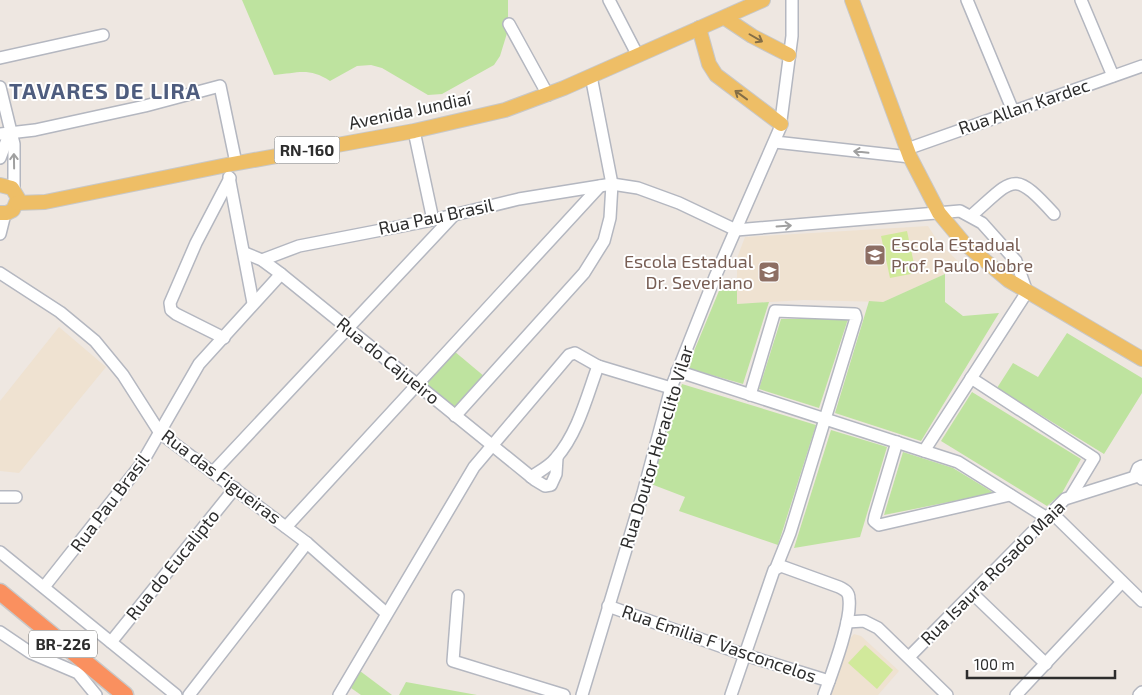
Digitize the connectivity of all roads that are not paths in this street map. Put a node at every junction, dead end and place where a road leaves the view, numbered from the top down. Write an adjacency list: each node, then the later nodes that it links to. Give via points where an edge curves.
1 (609, 0): 11 (street)
2 (763, 0): 7 (main road, Avenida Jundiaí / RN-160)
3 (792, 0): 12 (street, Rua Doutor Heraclito Vilar)
4 (852, 0): 24 (main road)
5 (967, 0): 19 (street)
6 (1081, 0): 16 (street)
7 (725, 18): 9 (main road, Avenida Jundiaí / RN-160); 12 (main road, one-way to 12)
8 (509, 24): 18 (street)
9 (699, 28): 11 (main road, Avenida Jundiaí / RN-160); 20 (main road, one-way to 9, via 716,75 709,64)
10 (103, 36): 13 (street)
11 (637, 54): 15 (main road, Avenida Jundiaí / RN-160)
12 (789, 55): 20 (street, Rua Doutor Heraclito Vilar)
13 (0, 58)
14 (1142, 66): 16 (street, Rua Allan Kardec)
15 (591, 76): 18 (main road, Avenida Jundiaí / RN-160); 28 (street)
16 (1113, 76): 19 (street, Rua Allan Kardec)
17 (0, 86): 22 (street)
18 (548, 95): 21 (main road, Avenida Jundiaí / RN-160, via 505,110)
19 (1013, 111): 24 (street, Rua Allan Kardec)
20 (781, 124): 23 (street, Rua Doutor Heraclito Vilar)
21 (414, 131): 26 (main road, Avenida Jundiaí / RN-160); 35 (street)
22 (5, 133): 25 (street); 26 (street, via 35,130 145,106 220,86); 29 (street, one-way to 22, via 15,157)
23 (775, 142): 24 (street, one-way to 23); 36 (street, Rua Doutor Heraclito Vilar)
24 (908, 153): 31 (main road)
25 (0, 158)
26 (231, 169): 29 (main road, Avenida Jundiaí / RN-160, via 45,202); 38 (street); 45 (street, via 170,304 176,314)
27 (0, 185): 29 (main road, RN-160, via 8,185)
28 (606, 185): 30 (street, Rua Pau Brasil); 36 (street, Rua Pau Brasil, via 638,188); 50 (street); 53 (street, via 607,232 593,262)
29 (16, 197): 32 (main road, via 13,210)
30 (456, 213): 35 (street, Rua Pau Brasil); 44 (street)
31 (939, 213): 34 (street, via 960,211); 36 (street, one-way to 31); 42 (main road, via 988,266)
32 (2, 214): 37 (street)
33 (1054, 214): 34 (street, via 1033,191 1016,182 1005,186)
34 (972, 215): 42 (street, via 1016,261)
35 (433, 220): 39 (street, Rua Pau Brasil, via 300,246)
36 (736, 230): 48 (street, Rua Doutor Heraclito Vilar)
37 (0, 234)
38 (245, 253): 39 (street, Rua do Cajueiro); 43 (street)
39 (262, 260): 41 (street, Rua do Cajueiro)
40 (0, 273): 55 (street, Rua das Figueiras, via 60,312 95,341 123,375)
41 (280, 274): 43 (street, Rua Pau Brasil); 44 (street, Rua do Cajueiro)
42 (1027, 292): 46 (main road); 49 (street)
43 (253, 302): 45 (street, Rua Pau Brasil)
44 (348, 329): 50 (street, Rua do Cajueiro); 60 (street)
45 (224, 338): 55 (street, Rua Pau Brasil, via 199,364)
46 (1142, 359)
47 (598, 366): 51 (street); 57 (street, via 575,353 569,355); 59 (street, via 576,426)
48 (677, 371): 51 (street, Rua Doutor Heraclito Vilar); 52 (street)
49 (971, 378): 58 (street); 65 (street, via 1094,458)
50 (417, 385): 53 (street, Rua do Cajueiro); 69 (street)
51 (671, 388): 79 (street, Rua Doutor Heraclito Vilar)
52 (750, 394): 54 (street); 54 (street, via 775,311 854,313 856,318)
53 (455, 416): 57 (street, Rua do Cajueiro)
54 (826, 419): 56 (street); 72 (street)
55 (160, 433): 60 (street, Rua das Figueiras); 74 (street, Rua Pau Brasil, via 122,490)
56 (898, 442): 58 (street); 64 (street, via 875,516 874,521 879,525)
57 (492, 446): 62 (street, Rua do Cajueiro); 80 (street, via 468,475)
58 (924, 451): 64 (street, via 958,462)
59 (556, 458): 62 (street); 62 (street, Rua do Cajueiro, via 556,474 551,485 545,486)
60 (213, 472): 63 (street, Rua das Figueiras)
61 (1141, 474): 65 (street, Rua Isaura Rosado Maia)
62 (530, 476)
63 (236, 488): 69 (street, Rua das Figueiras); 83 (street, Rua do Eucalipto)
64 (1010, 495): 68 (street)
65 (1071, 496): 68 (street, Rua Isaura Rosado Maia)
66 (0, 497): 67 (street)
67 (16, 497)
68 (1049, 515): 73 (street); 76 (street, Rua Isaura Rosado Maia)
69 (286, 527): 70 (street, Rua das Figueiras)
70 (307, 543): 80 (street, Rua das Figueiras); 93 (street)
71 (0, 552): 74 (street)
72 (776, 568): 81 (street, via 784,566 846,591 849,602); 84 (street)
73 (1122, 582): 78 (street); 86 (street)
74 (44, 588): 83 (street)
75 (0, 592): 87 (highway, BR-226)
76 (973, 594): 85 (street, Rua Isaura Rosado Maia); 86 (street)
77 (458, 596): 95 (street, via 453,661)
78 (1142, 601)
79 (608, 606): 84 (street, Rua Emilia F Vasconcelos); 96 (street, Rua Doutor Heraclito Vilar)
80 (386, 613): 94 (street)
81 (846, 622): 85 (street, via 864,621 878,628); 88 (street)
82 (0, 632): 87 (street, via 31,653)
83 (111, 642): 92 (street)
84 (745, 655): 88 (street, Rua Emilia F Vasconcelos); 97 (street)
85 (909, 657): 99 (street)
86 (1046, 664): 100 (street)
87 (81, 668): 90 (street); 91 (highway, BR-226)
88 (829, 681): 98 (street)
89 (1142, 692): 101 (street)
90 (96, 695)
91 (125, 695)
92 (176, 695)
93 (189, 695)
94 (339, 695)
95 (564, 695)
96 (582, 695)
97 (731, 695)
98 (824, 695)
99 (947, 695)
100 (1016, 695)
101 (1139, 695)

